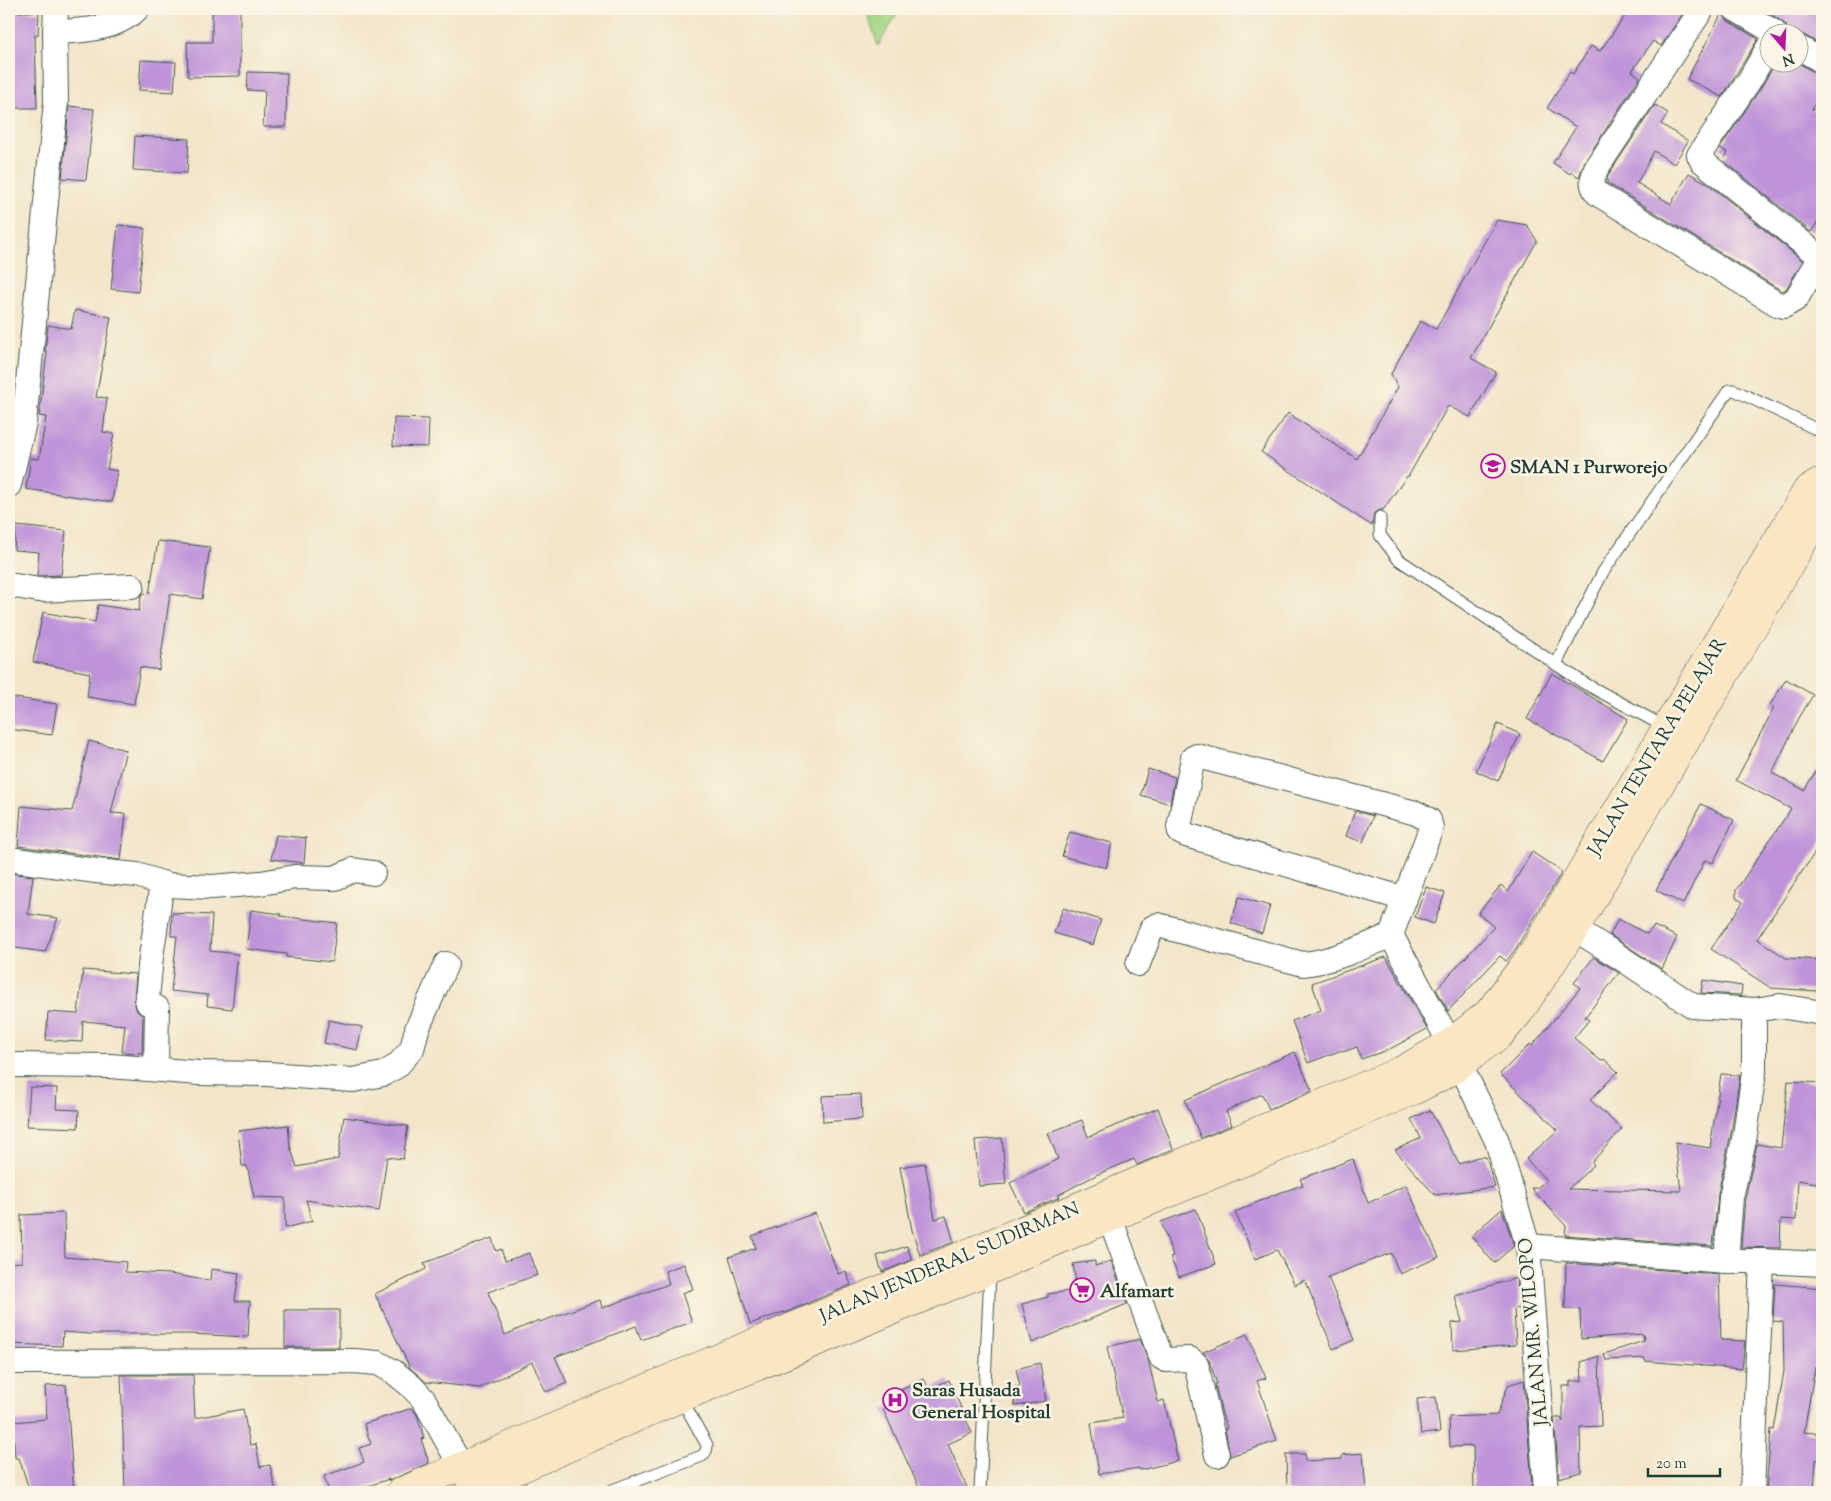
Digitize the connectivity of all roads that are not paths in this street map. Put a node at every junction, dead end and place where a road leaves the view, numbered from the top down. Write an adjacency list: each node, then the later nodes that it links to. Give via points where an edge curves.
1 (56, 9): 6 (street)
2 (136, 9): 6 (street, via 120,22)
3 (1702, 9): 10 (street, via 1596,169 1592,188 1777,304 1784,306 1796,299)
4 (1735, 9): 5 (street)
5 (1758, 23)
6 (56, 32): 13 (street, via 56,102 25,413)
7 (1808, 53): 8 (street)
8 (1822, 61)
9 (1758, 65): 10 (street, via 1700,155 1702,161)
10 (1822, 257)
11 (1822, 432): 18 (lane, via 1729,390 1603,572)
12 (1822, 481): 19 (main road, JALAN TENTARA PELAJAR, via 1808,490)
13 (9, 485)
14 (1822, 510): 24 (main road, JALAN TENTARA PELAJAR)
15 (1380, 517): 18 (lane, via 1380,535 1398,559)
16 (9, 585): 17 (street, via 39,590)
17 (132, 586)
18 (1556, 664): 19 (lane)
19 (1666, 728): 30 (main road, JALAN TENTARA PELAJAR, via 1532,954)
20 (9, 859): 22 (street, via 137,875)
21 (373, 874): 22 (street, via 353,870 335,878 296,877 212,887)
22 (162, 883): 33 (street, via 147,999 157,1008)
23 (1405, 899): 23 (street, via 1180,832 1193,758 1197,756 1416,812 1426,818 1431,828); 25 (street)
24 (1575, 929): 28 (street, via 1692,1006); 30 (main road, JALAN TENTARA PELAJAR, via 1519,1014)
25 (1391, 935): 27 (street, via 1316,963 1303,964 1158,925 1152,928); 31 (street, JALAN MR. WILOPO)
26 (446, 964): 33 (street, via 417,1029 412,1049 397,1066 383,1074 353,1080)
27 (1138, 964)
28 (1754, 1010): 29 (street, via 1780,1006); 37 (street, via 1754,1072 1745,1135 1731,1197)
29 (1822, 1013)
30 (1495, 1023): 31 (main road, JALAN JENDERAL SUDIRMAN)
31 (1455, 1054): 34 (main road, JALAN JENDERAL SUDIRMAN, via 1452,1071 1414,1091); 35 (street, JALAN MR. WILOPO, via 1497,1141); 36 (main road, JALAN JENDERAL SUDIRMAN, via 1402,1070)
32 (9, 1065): 33 (street)
33 (156, 1070)
34 (1110, 1218): 36 (main road, JALAN JENDERAL SUDIRMAN); 42 (street, via 1161,1356 1166,1360 1190,1360 1196,1364)
35 (1528, 1246): 37 (street); 48 (street, JALAN MR. WILOPO)
36 (986, 1258): 41 (main road, JALAN JENDERAL SUDIRMAN); 47 (lane)
37 (1726, 1261): 38 (street)
38 (1762, 1261): 39 (street); 49 (street)
39 (1822, 1264)
40 (9, 1362): 43 (street, via 378,1363 394,1372 424,1400)
41 (677, 1390): 43 (main road, JALAN JENDERAL SUDIRMAN); 45 (main road, JALAN JENDERAL SUDIRMAN); 46 (lane, via 706,1444 705,1453)
42 (1217, 1455)
43 (461, 1466): 44 (main road, JALAN JENDERAL SUDIRMAN)
44 (400, 1492)
45 (468, 1492)
46 (607, 1492)
47 (980, 1492)
48 (1546, 1492)
49 (1752, 1492)

